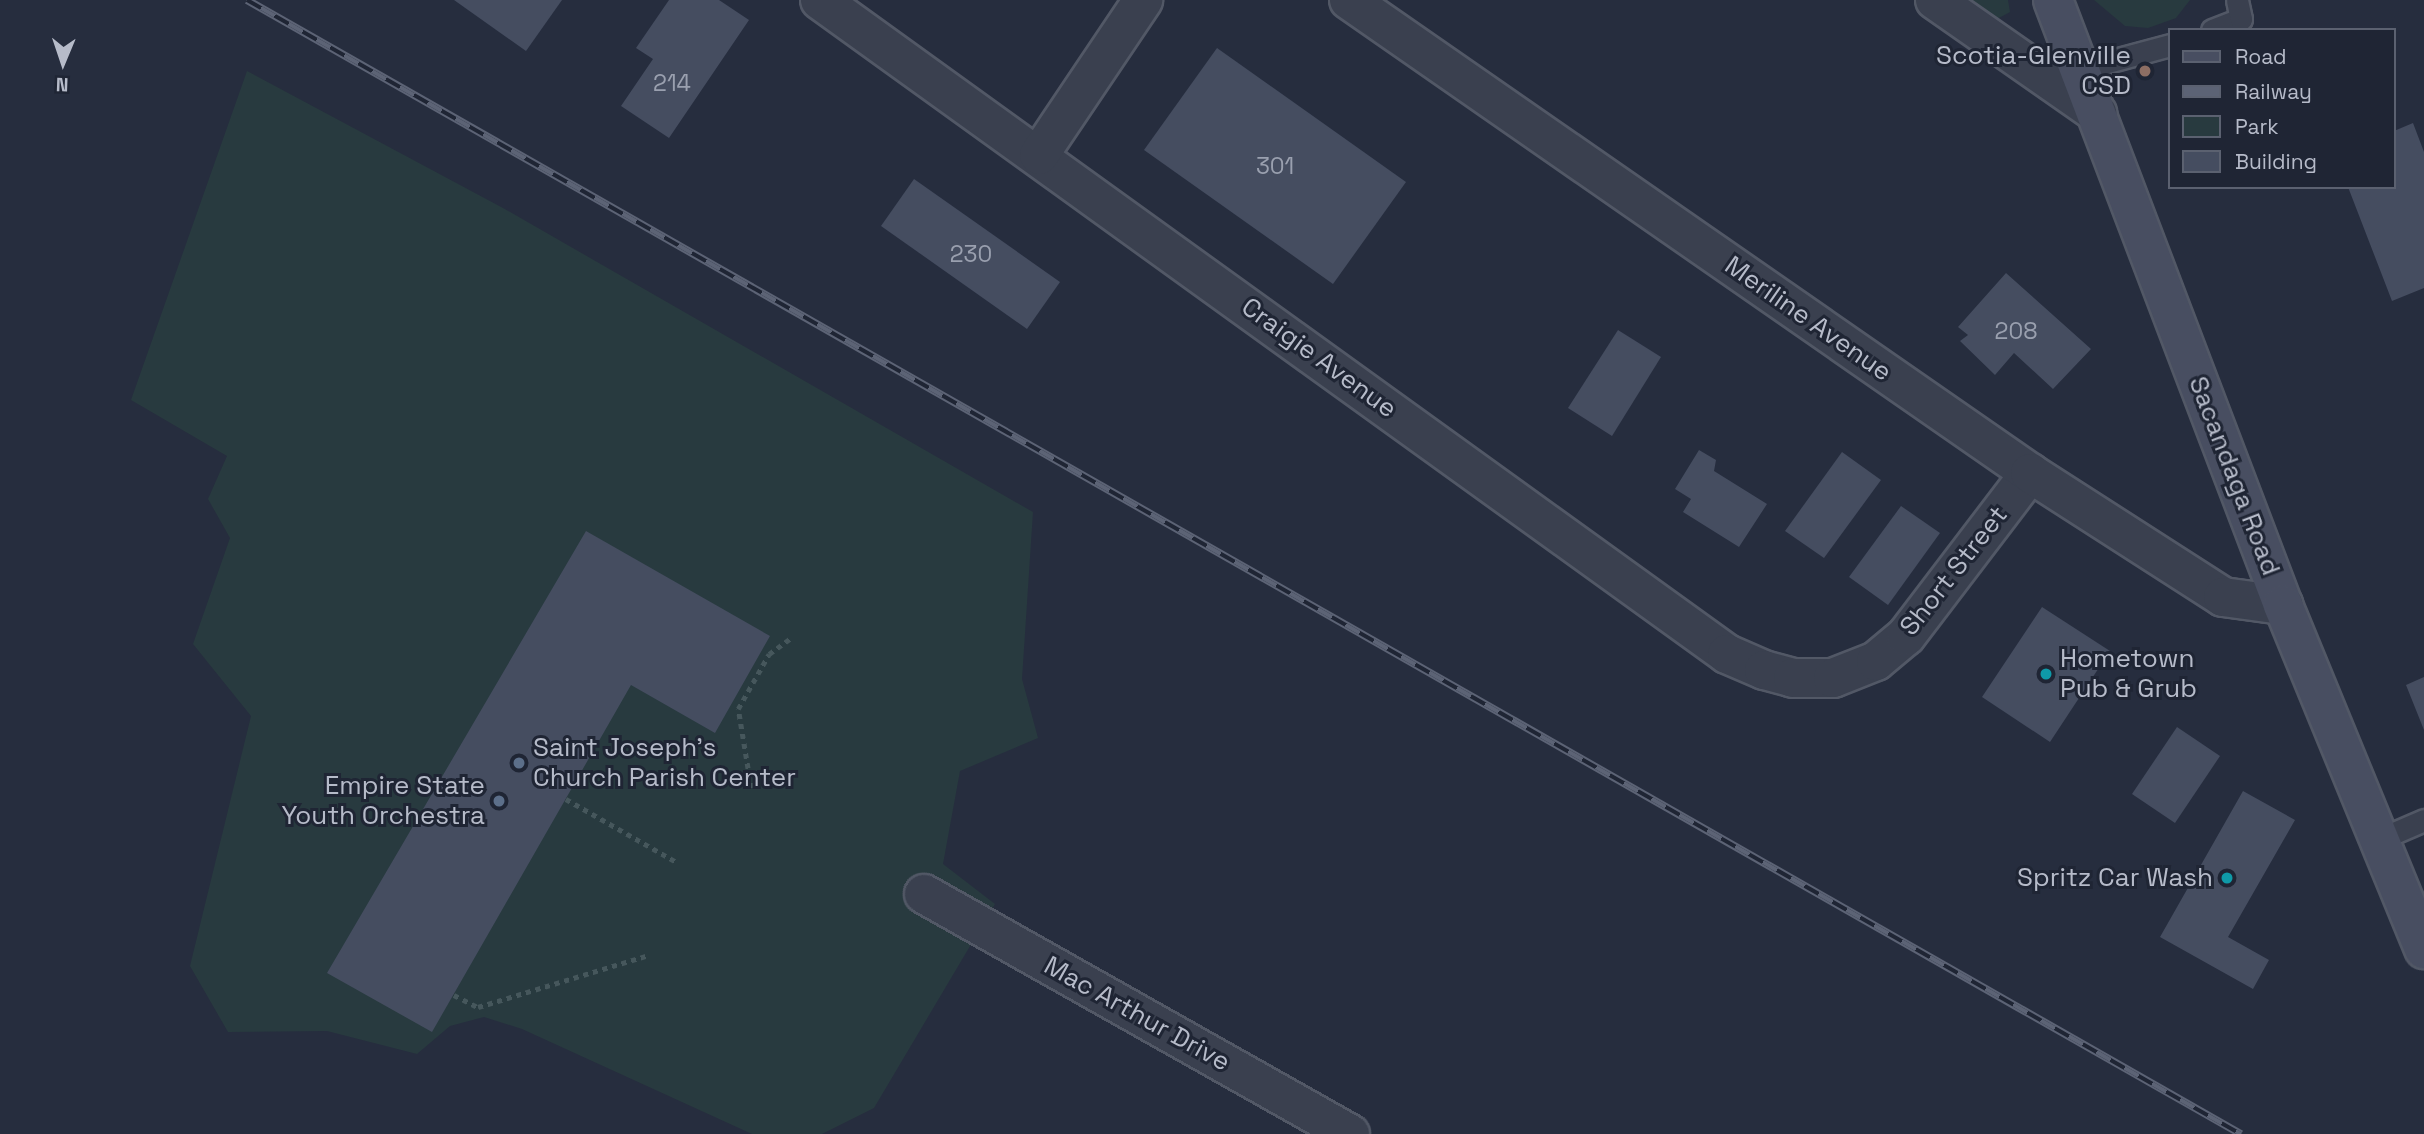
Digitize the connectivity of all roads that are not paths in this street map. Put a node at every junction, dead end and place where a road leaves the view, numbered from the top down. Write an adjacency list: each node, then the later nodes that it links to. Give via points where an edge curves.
1 (820, 0): 11 (street, Craigie Avenue)
2 (1143, 0): 11 (street)
3 (1349, 0): 12 (street, Meriline Avenue)
4 (1935, 0): 10 (street)
5 (2053, 0): 9 (main road, Sacandaga Road)
6 (2239, 9): 7 (lane)
7 (2215, 28)
8 (2168, 46): 9 (lane)
9 (2081, 69): 10 (main road, Sacandaga Road)
10 (2097, 113): 13 (main road, Sacandaga Road)
11 (1039, 155): 14 (street, Craigie Avenue, via 1727,654 1793,678)
12 (2030, 473): 13 (street, Meriline Avenue, via 2223,597); 14 (street, Short Street, via 1906,636 1876,661)
13 (2283, 605): 16 (main road, Sacandaga Road)
14 (1833, 678)
15 (2424, 820): 16 (lane)
16 (2380, 839): 18 (main road, Sacandaga Road)
17 (924, 894): 19 (street, Mac Arthur Drive)
18 (2424, 949)
19 (1350, 1134)

